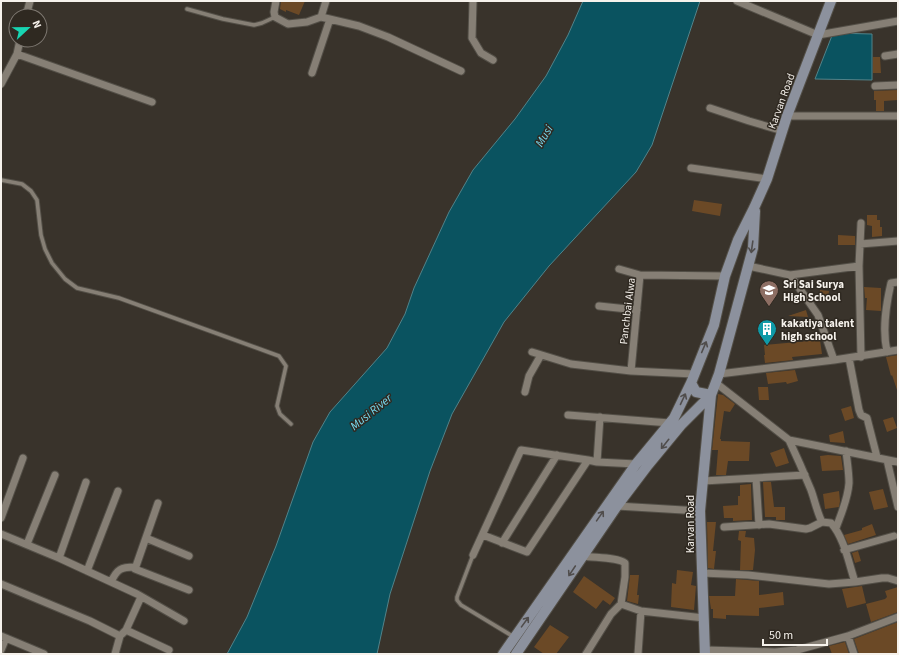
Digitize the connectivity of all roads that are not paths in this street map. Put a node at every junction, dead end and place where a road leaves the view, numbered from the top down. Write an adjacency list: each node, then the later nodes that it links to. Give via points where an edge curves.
1 (276, 1): 8 (street)
2 (326, 1): 7 (street)
3 (473, 1): 16 (street, via 472,38 481,53)
4 (737, 1): 11 (street)
5 (831, 1): 11 (street, Karvan Road)
6 (187, 9): 8 (lane, via 254,25)
7 (321, 17): 8 (street, via 288,24); 9 (street)
8 (275, 18)
9 (330, 19): 17 (street, via 388,37); 18 (street)
10 (898, 21): 11 (street)
11 (818, 35): 24 (street, Karvan Road)
12 (18, 48): 13 (street)
13 (16, 54): 19 (street); 22 (street)
14 (898, 54): 15 (street)
15 (884, 56)
16 (493, 60)
17 (461, 71)
18 (312, 73)
19 (1, 84)
20 (898, 85): 21 (street)
21 (875, 86)
22 (152, 102)
23 (710, 108): 26 (street)
24 (787, 116): 25 (street); 26 (street, Karvan Road)
25 (898, 116)
26 (783, 131): 28 (street, Karvan Road)
27 (691, 168): 28 (street)
28 (767, 179): 30 (street, Karvan Road)
29 (1, 180): 58 (lane, via 22,184 31,191 37,200 45,249 65,279 77,288 119,298 279,356 286,366 277,406 280,414)
30 (754, 208): 34 (street, Karvan Road, one-way to 34, via 752,248); 39 (street, Karvan Road, via 738,240)
31 (861, 224): 33 (street)
32 (898, 241): 33 (street)
33 (860, 244): 35 (street)
34 (748, 266): 38 (street); 52 (street, Karvan Road)
35 (859, 266): 38 (street); 47 (street)
36 (619, 269): 37 (street)
37 (640, 275): 39 (street, Panchbai Alwa); 42 (street, Panchbai Alwa)
38 (790, 275): 49 (street, via 818,316)
39 (725, 276): 51 (street, Karvan Road, one-way to 39, via 714,325)
40 (898, 282): 45 (street, via 890,283 885,336)
41 (599, 306): 42 (street)
42 (637, 310): 50 (street, Panchbai Alwa)
43 (898, 350): 45 (street)
44 (532, 352): 46 (street)
45 (887, 352): 47 (street)
46 (541, 355): 50 (street, via 571,364); 53 (street, via 529,376)
47 (861, 357): 48 (street)
48 (849, 358): 49 (street); 62 (street, via 859,410 861,415 867,418)
49 (834, 360): 52 (street)
50 (631, 371): 51 (street)
51 (692, 378): 54 (street, via 696,392); 57 (street, Karvan Road, one-way to 51)
52 (717, 378): 54 (street, Karvan Road); 59 (street)
53 (525, 392)
54 (711, 395): 72 (street, Karvan Road); 76 (street, one-way to 76, via 681,425)
55 (568, 415): 56 (street)
56 (600, 417): 57 (street); 66 (street)
57 (670, 423): 68 (street, Karvan Road)
58 (291, 424)
59 (789, 440): 60 (street); 70 (street)
60 (846, 451): 62 (street); 83 (street, via 848,491)
61 (557, 455): 64 (street); 85 (street, via 521,450); 88 (street)
62 (877, 457): 65 (street)
63 (23, 458): 79 (street)
64 (588, 460): 66 (street); 88 (street, via 527,552)
65 (887, 460): 67 (street); 77 (street)
66 (597, 462): 68 (street)
67 (898, 462)
68 (636, 464): 113 (street, Karvan Road, one-way to 68)
69 (55, 475): 89 (street)
70 (805, 475): 71 (street); 80 (street)
71 (756, 478): 72 (street); 81 (street)
72 (703, 481): 78 (street, Karvan Road)
73 (86, 482): 94 (street)
74 (118, 492): 96 (street)
75 (158, 503): 87 (street)
76 (617, 506): 78 (street); 93 (street)
77 (898, 507)
78 (700, 510): 97 (street, Karvan Road)
79 (1, 518)
80 (822, 522): 81 (street, via 806,529); 83 (street, via 831,523)
81 (759, 525): 82 (street)
82 (724, 527)
83 (836, 528): 90 (street)
84 (1, 534): 89 (street)
85 (483, 535): 88 (street); 91 (street)
86 (894, 536): 90 (street)
87 (146, 538): 92 (street); 95 (street)
88 (502, 543)
89 (27, 544): 94 (street)
90 (844, 550): 100 (street)
91 (473, 555): 113 (lane, via 458,600 461,605)
92 (189, 556)
93 (583, 556): 104 (street, via 621,560 625,563); 120 (street, one-way to 120)
94 (59, 558): 96 (street)
95 (135, 567): 99 (street, via 123,567 115,573); 102 (street)
96 (87, 571): 99 (street)
97 (702, 573): 100 (street, via 829,584); 107 (street, Karvan Road)
98 (898, 581): 100 (street, via 888,578)
99 (111, 582): 103 (street)
100 (855, 582)
101 (1, 584): 110 (street)
102 (189, 590)
103 (141, 597): 108 (street); 109 (street)
104 (622, 604): 105 (street); 121 (street, via 611,614)
105 (641, 611): 107 (street); 122 (street)
106 (898, 617): 111 (street)
107 (704, 618): 116 (street, Karvan Road)
108 (184, 621)
109 (126, 630): 110 (street); 115 (street)
110 (120, 636): 118 (street)
111 (848, 636): 116 (street, via 797,650); 123 (street)
112 (4, 637): 114 (street); 117 (street)
113 (515, 637): 119 (street, Karvan Road)
114 (1, 650)
115 (169, 650)
116 (706, 652)
117 (44, 654)
118 (115, 654)
119 (503, 654)
120 (516, 654)
121 (586, 654)
122 (638, 654)
123 (854, 654)

